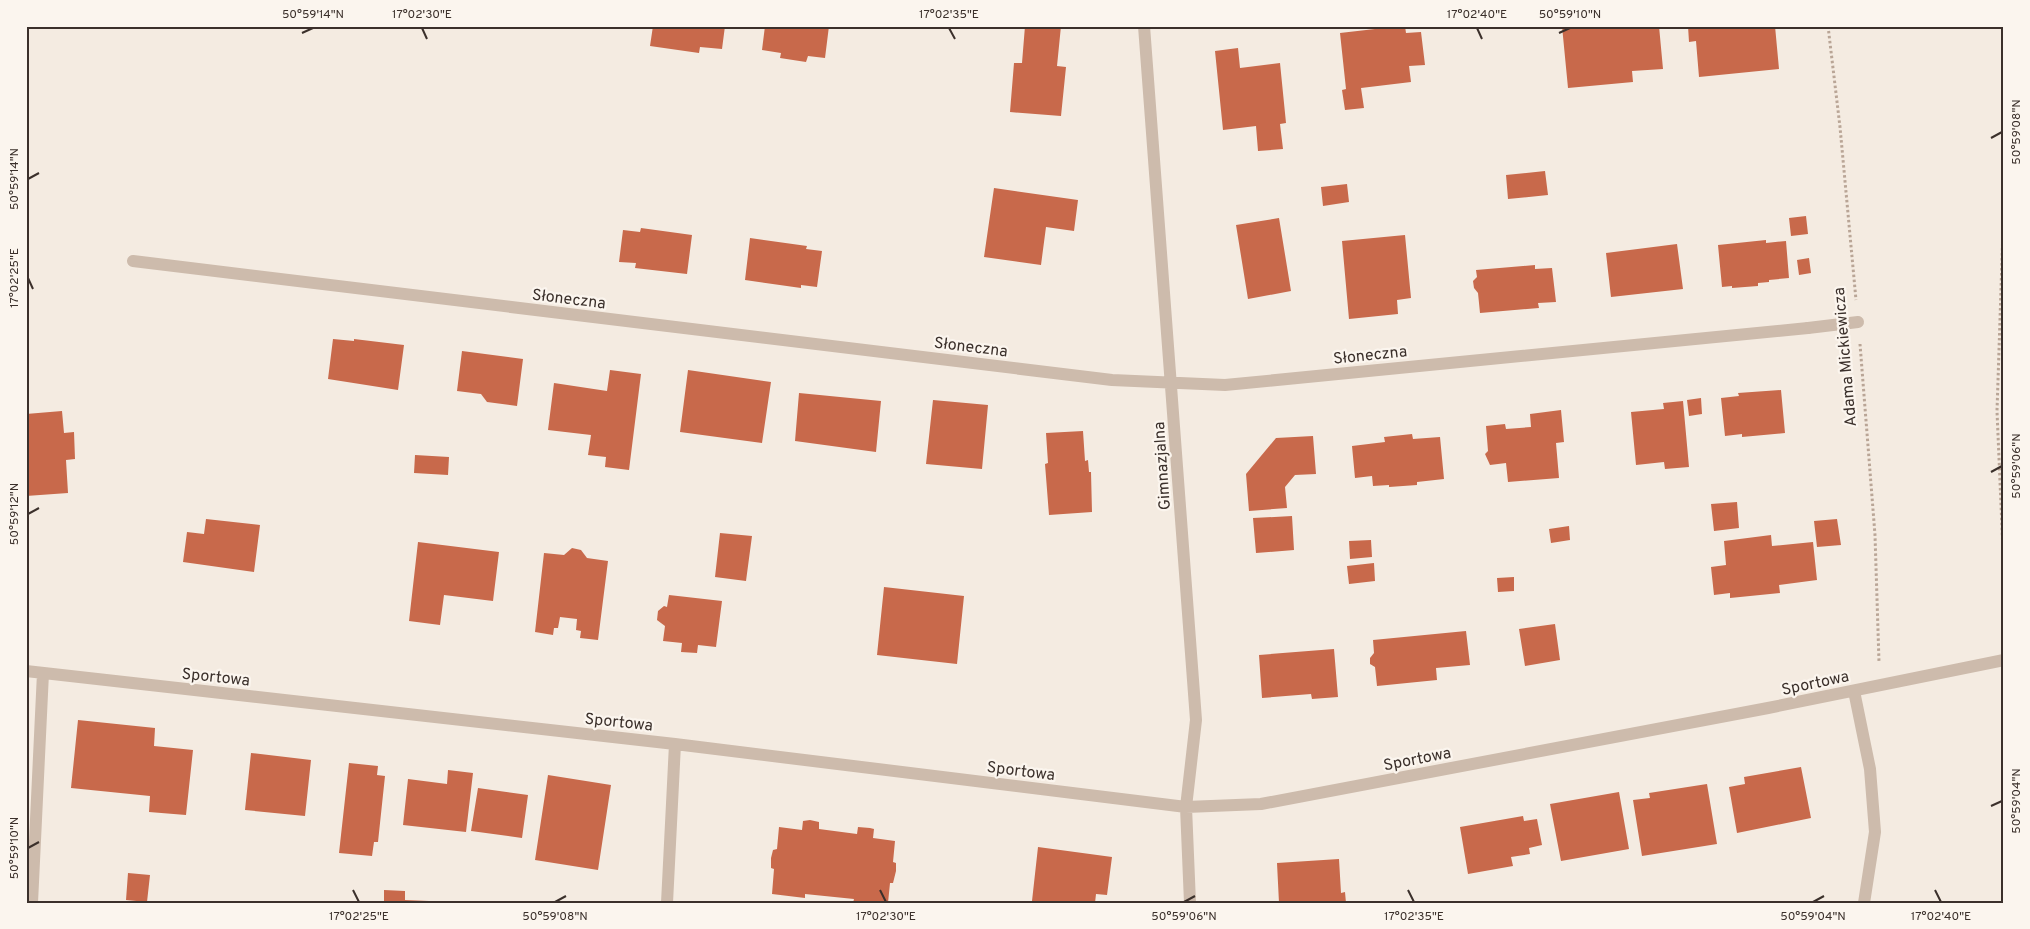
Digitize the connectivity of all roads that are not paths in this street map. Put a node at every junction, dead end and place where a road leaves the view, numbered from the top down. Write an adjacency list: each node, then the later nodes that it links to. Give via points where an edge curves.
1 (1144, 26): 4 (street, Gimnazjalna)
2 (133, 261): 4 (street, Słoneczna, via 1112,380)
3 (1858, 322): 4 (street, Słoneczna, via 1225,385)
4 (1171, 382): 10 (street, Gimnazjalna, via 1196,720)
5 (2004, 660): 8 (street, Sportowa)
6 (26, 671): 7 (street, Sportowa)
7 (44, 673): 9 (street, Sportowa); 11 (street)
8 (1854, 691): 10 (street, Sportowa, via 1261,804); 14 (street, via 1870,769 1875,832)
9 (675, 744): 10 (street, Sportowa); 12 (street)
10 (1186, 806): 13 (street, Gimnazjalna)
11 (32, 903)
12 (667, 903)
13 (1190, 903)
14 (1864, 903)

